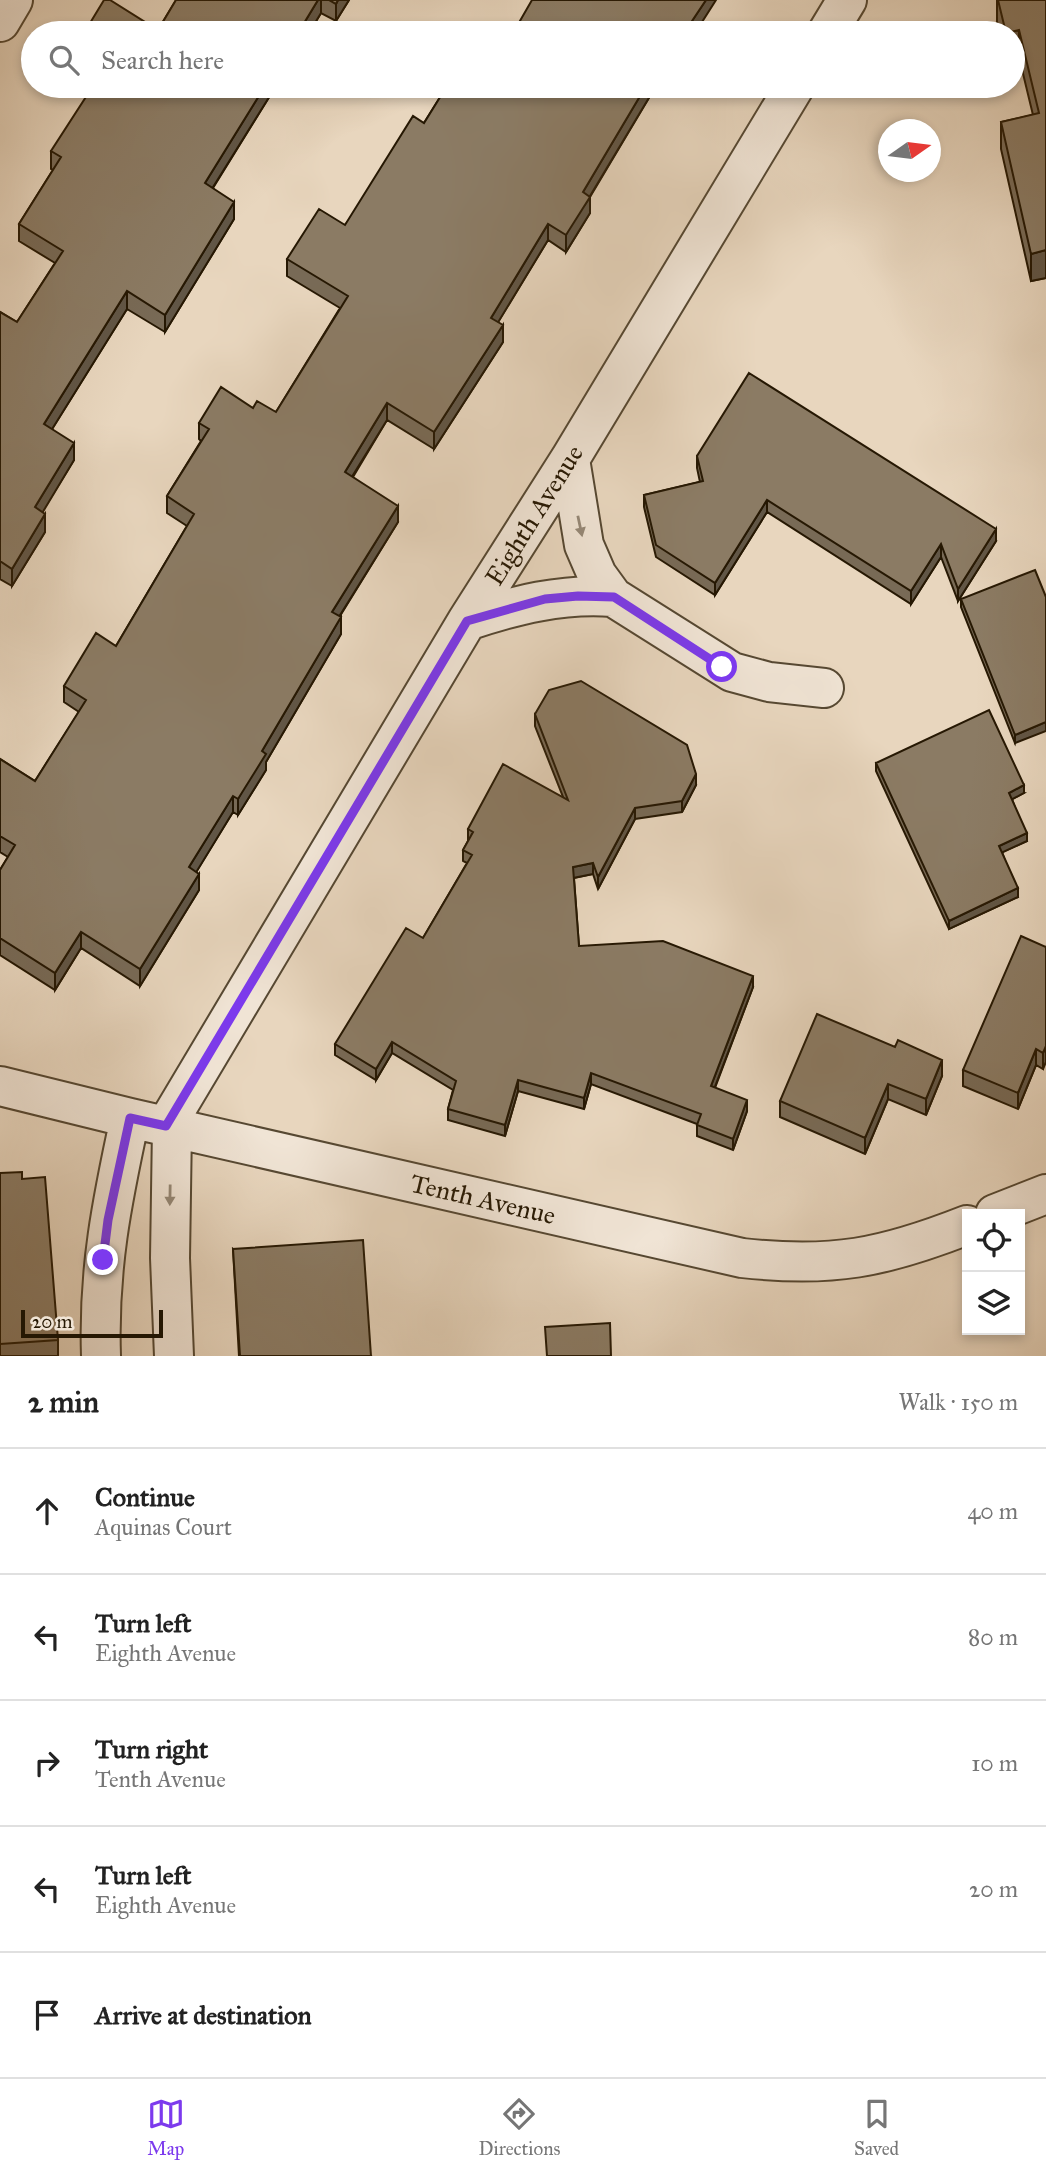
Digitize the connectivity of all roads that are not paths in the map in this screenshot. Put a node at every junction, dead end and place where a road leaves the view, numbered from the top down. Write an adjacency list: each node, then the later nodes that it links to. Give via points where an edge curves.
1 (13, 0): 4 (street)
2 (847, 0): 3 (street)
3 (834, 21)
4 (0, 22)
5 (788, 98): 6 (street, Eighth Avenue)
6 (570, 459): 7 (street, one-way to 7, via 584,545 597,575); 8 (street, Eighth Avenue)
7 (614, 597): 8 (street, via 545,599); 9 (street, via 732,672 769,682)
8 (467, 621): 11 (street, Eighth Avenue)
9 (824, 688)
10 (0, 1086): 11 (street, Tenth Avenue)
11 (156, 1124): 14 (street, Tenth Avenue, via 742,1258 854,1259 902,1249); 15 (street, Eighth Avenue, via 108,1220 101,1287); 16 (street, Eighth Avenue, one-way to 16, via 170,1245)
12 (1046, 1194): 13 (street)
13 (1008, 1209)
14 (962, 1227)
15 (101, 1356)
16 (174, 1356)

